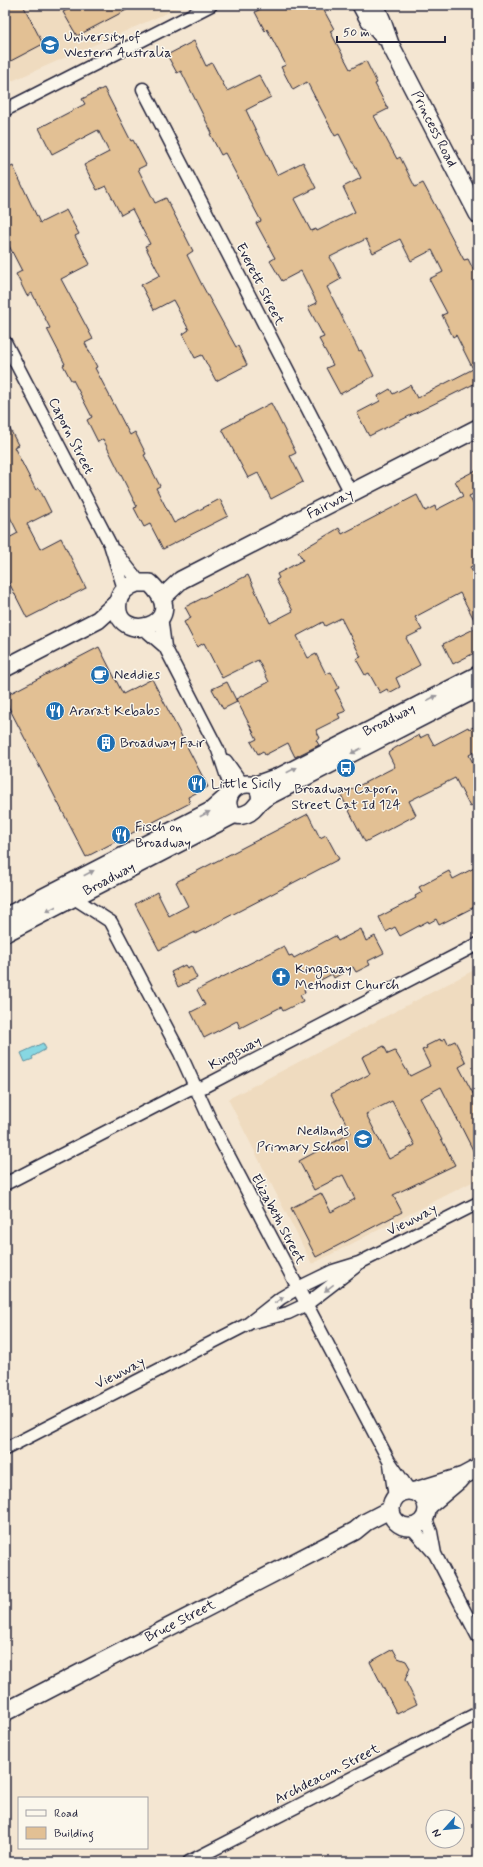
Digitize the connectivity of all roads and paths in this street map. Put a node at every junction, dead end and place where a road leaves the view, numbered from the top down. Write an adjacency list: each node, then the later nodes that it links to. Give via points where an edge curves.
1 (211, 5): 6 (street)
2 (361, 5): 4 (main road, Princess Road, via 368,18)
3 (375, 5): 4 (main road, Princess Road)
4 (390, 44): 7 (main road, Princess Road)
5 (143, 89): 10 (street, Everett Street)
6 (5, 110)
7 (478, 214)
8 (5, 342): 11 (street, Caporn Street)
9 (478, 428): 10 (main road, Fairway)
10 (351, 493): 12 (main road, Fairway)
11 (110, 544): 13 (street, Caporn Street); 14 (street, Caporn Street)
12 (181, 580): 13 (main road, Fairway); 15 (main road, Fairway)
13 (145, 583): 14 (main road, via 130,585); 15 (main road, via 161,594)
14 (121, 596): 17 (main road); 18 (main road, via 120,616)
15 (162, 598): 16 (main road)
16 (161, 616): 19 (main road, via 156,622); 20 (street)
17 (98, 620): 18 (main road); 21 (main road)
18 (124, 622): 19 (main road, via 130,626)
19 (143, 628): 20 (street)
20 (165, 647): 24 (street)
21 (5, 668)
22 (478, 674): 24 (main road, Broadway, one-way to 22, via 281,776)
23 (478, 688): 25 (main road, Broadway, one-way to 25)
24 (240, 789): 25 (main road, via 261,796); 26 (main road, via 227,803 228,808); 28 (main road, Broadway, one-way to 24, via 211,811)
25 (260, 802): 26 (main road, Broadway, via 250,812)
26 (235, 814): 27 (main road, Broadway)
27 (74, 898): 29 (main road, Broadway, one-way to 29); 31 (street, Elizabeth Street, via 111,922)
28 (5, 917)
29 (5, 933)
30 (478, 944): 31 (street, Kingsway, via 203,1087)
31 (196, 1088): 32 (street, Kingsway, via 189,1089); 35 (street, Elizabeth Street, via 212,1124)
32 (5, 1184)
33 (478, 1203): 34 (street, Viewway)
34 (359, 1263): 35 (street, Viewway, via 333,1271); 36 (street, Viewway, one-way to 36)
35 (298, 1288): 36 (street, Elizabeth Street); 37 (street, Viewway, one-way to 35)
36 (307, 1304): 37 (street, Viewway); 40 (street, Elizabeth Street, via 389,1461)
37 (248, 1324): 38 (street, Viewway)
38 (5, 1449)
39 (471, 1472): 40 (main road, Bruce Street); 41 (main road, Bruce Street)
40 (403, 1506): 41 (main road, via 423,1498); 41 (main road, Bruce Street, via 419,1524); 42 (street); 44 (main road, Bruce Street, via 366,1522 356,1531)
41 (426, 1512): 42 (street)
42 (435, 1554): 43 (street)
43 (478, 1637)
44 (5, 1712)
45 (478, 1713): 46 (street, Archdeacon Street)
46 (189, 1862)

